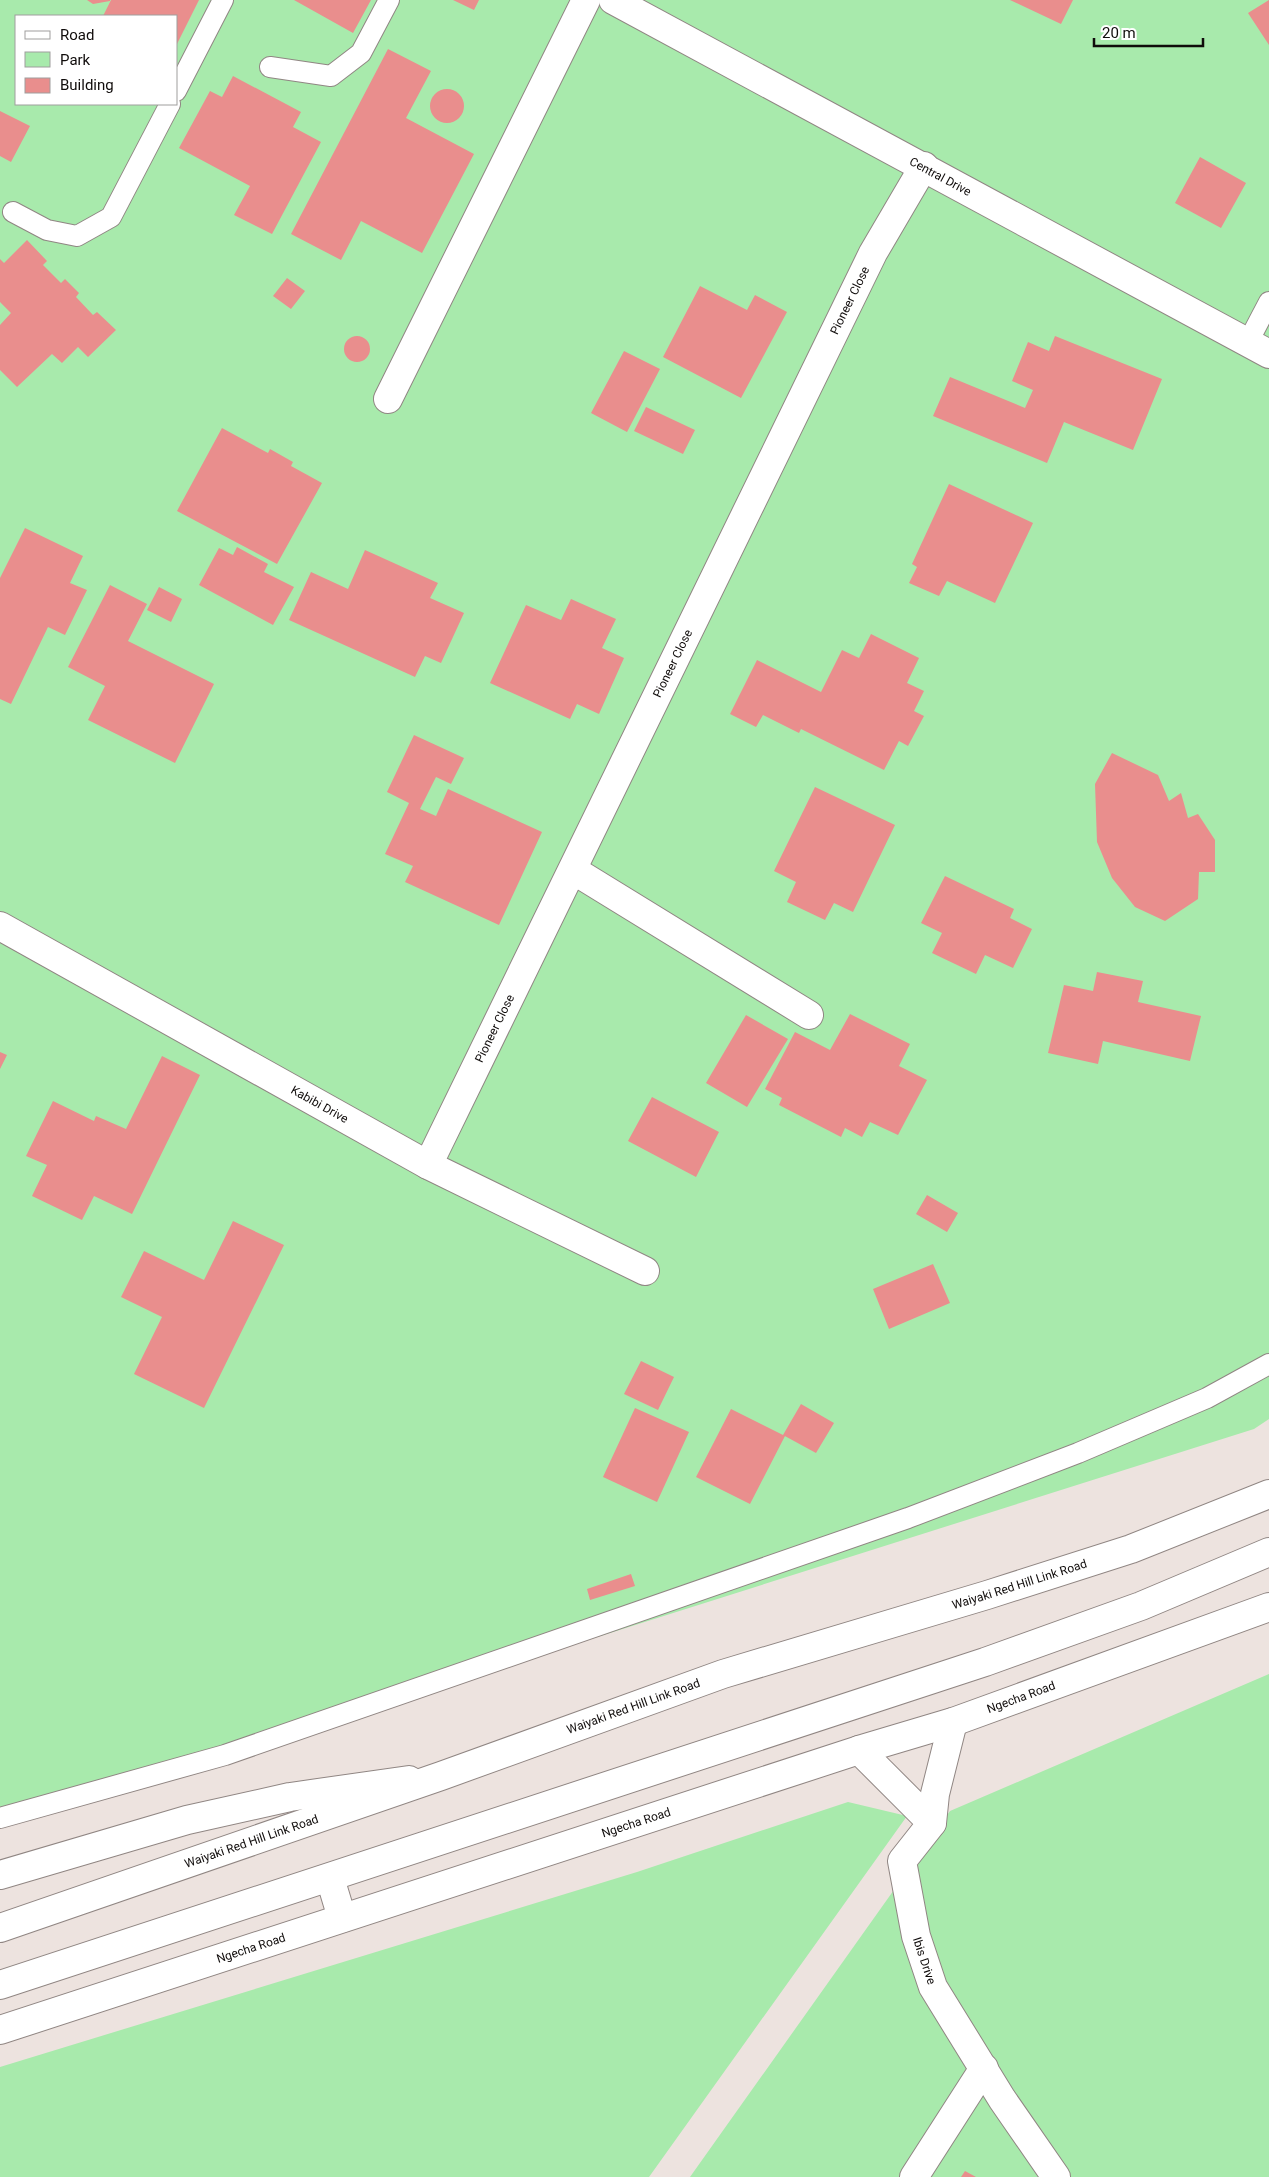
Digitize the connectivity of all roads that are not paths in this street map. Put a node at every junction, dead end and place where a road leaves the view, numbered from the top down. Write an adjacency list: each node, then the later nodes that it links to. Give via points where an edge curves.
1 (223, 0): 6 (lane)
2 (389, 0): 5 (lane, via 361,53 331,76)
3 (586, 0): 12 (street)
4 (613, 0): 8 (street, Central Drive)
5 (270, 67)
6 (178, 87)
7 (169, 105): 9 (lane, via 111,217 78,236 46,230)
8 (924, 166): 11 (street, Central Drive); 13 (street, Pioneer Close, via 873,252)
9 (13, 212)
10 (1269, 302): 11 (lane)
11 (1258, 348)
12 (388, 400)
13 (573, 870): 15 (street); 16 (street, Pioneer Close)
14 (0, 926): 16 (street, Kabibi Drive)
15 (809, 1015)
16 (428, 1166): 17 (street, Kabibi Drive)
17 (645, 1272)
18 (1269, 1364): 25 (lane, via 1207,1398 1078,1453 908,1518 225,1755)
19 (1269, 1494): 24 (street, Waiyaki Red Hill Link Road, via 1131,1548 723,1674)
20 (1269, 1552): 28 (street, via 1141,1606 985,1662)
21 (1269, 1607): 22 (street, Ngecha Road)
22 (953, 1722): 23 (street, Ngecha Road); 26 (street, via 935,1794)
23 (859, 1750): 26 (street); 29 (street, Ngecha Road)
24 (441, 1776): 27 (street, via 290,1797 187,1820); 30 (street, Waiyaki Red Hill Link Road)
25 (0, 1818)
26 (932, 1823): 33 (street, Ibis Drive, via 902,1861 916,1936 933,1987)
27 (0, 1875)
28 (330, 1878): 29 (street); 31 (street)
29 (342, 1918): 32 (street, Ngecha Road)
30 (0, 1928)
31 (0, 1985)
32 (0, 2030)
33 (984, 2068): 34 (street); 35 (street, Ibis Drive)
34 (914, 2177)
35 (1056, 2177)

